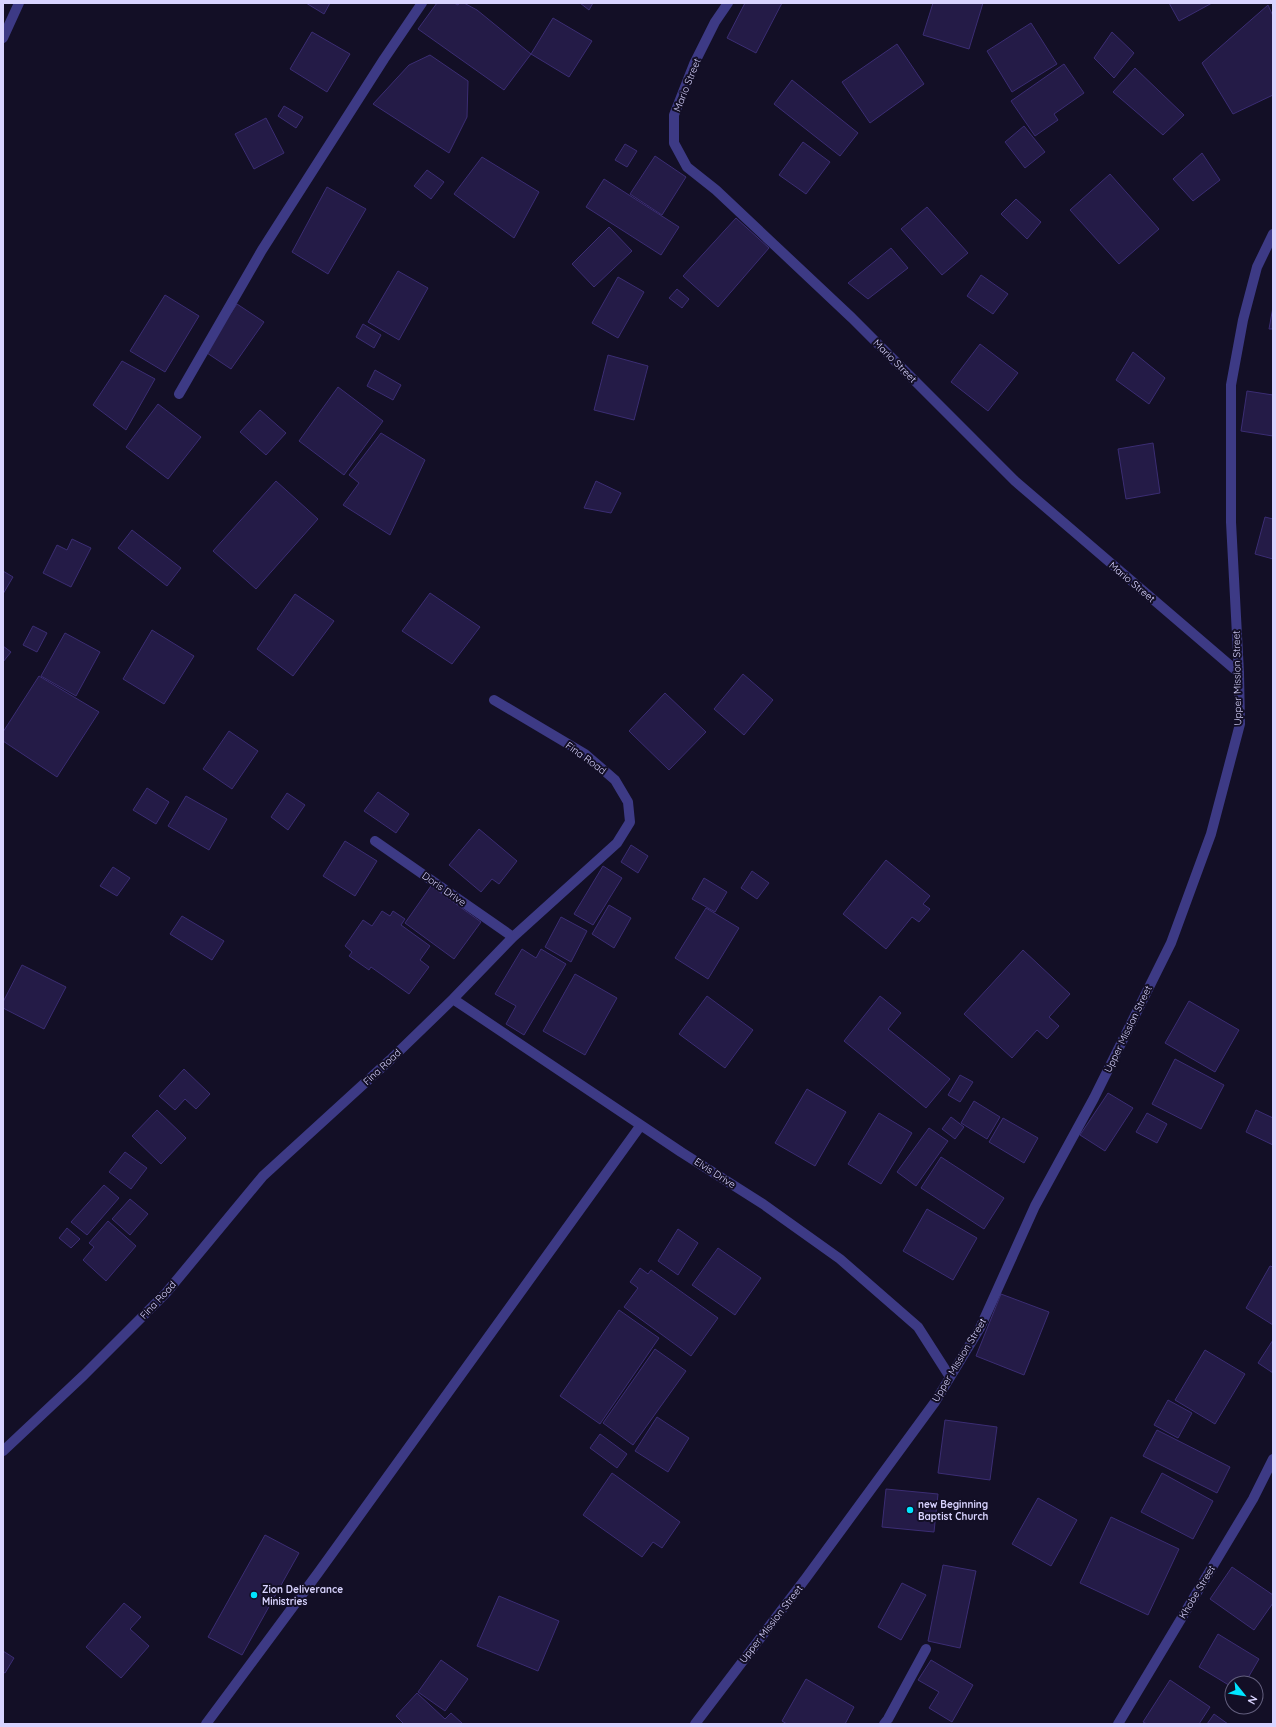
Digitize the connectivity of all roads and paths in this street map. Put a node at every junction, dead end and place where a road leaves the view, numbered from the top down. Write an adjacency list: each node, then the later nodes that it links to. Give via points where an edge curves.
1 (19, 3): 4 (street)
2 (422, 3): 6 (street, via 262,250)
3 (728, 3): 7 (street, Mario Street, via 715,22 694,64 674,115 674,143 687,167 716,190 852,318 1015,481)
4 (3, 38)
5 (1273, 234): 7 (street, Upper Mission Street, via 1257,267 1243,320 1231,385 1231,522)
6 (179, 394)
7 (1239, 673): 13 (street, Upper Mission Street, via 1240,724 1211,834 1171,943 1094,1098 1035,1206 980,1328)
8 (494, 700): 10 (street, Fina Road, via 596,763 616,780 628,802 630,815 630,822 616,843)
9 (374, 841): 10 (street, Doris Drive)
10 (512, 937): 11 (street, Fina Road)
11 (453, 999): 12 (street, Elvis Drive); 14 (street, Fina Road, via 263,1176 166,1293)
12 (641, 1125): 13 (street, Elvis Drive, via 763,1204 840,1259 918,1327); 17 (street)
13 (950, 1377): 18 (street, Upper Mission Street, via 935,1402 806,1578)
14 (3, 1451)
15 (1273, 1459): 20 (street, Khobe Street, via 1253,1498)
16 (926, 1649): 19 (street)
17 (206, 1724)
18 (694, 1724)
19 (884, 1724)
20 (1118, 1724)

